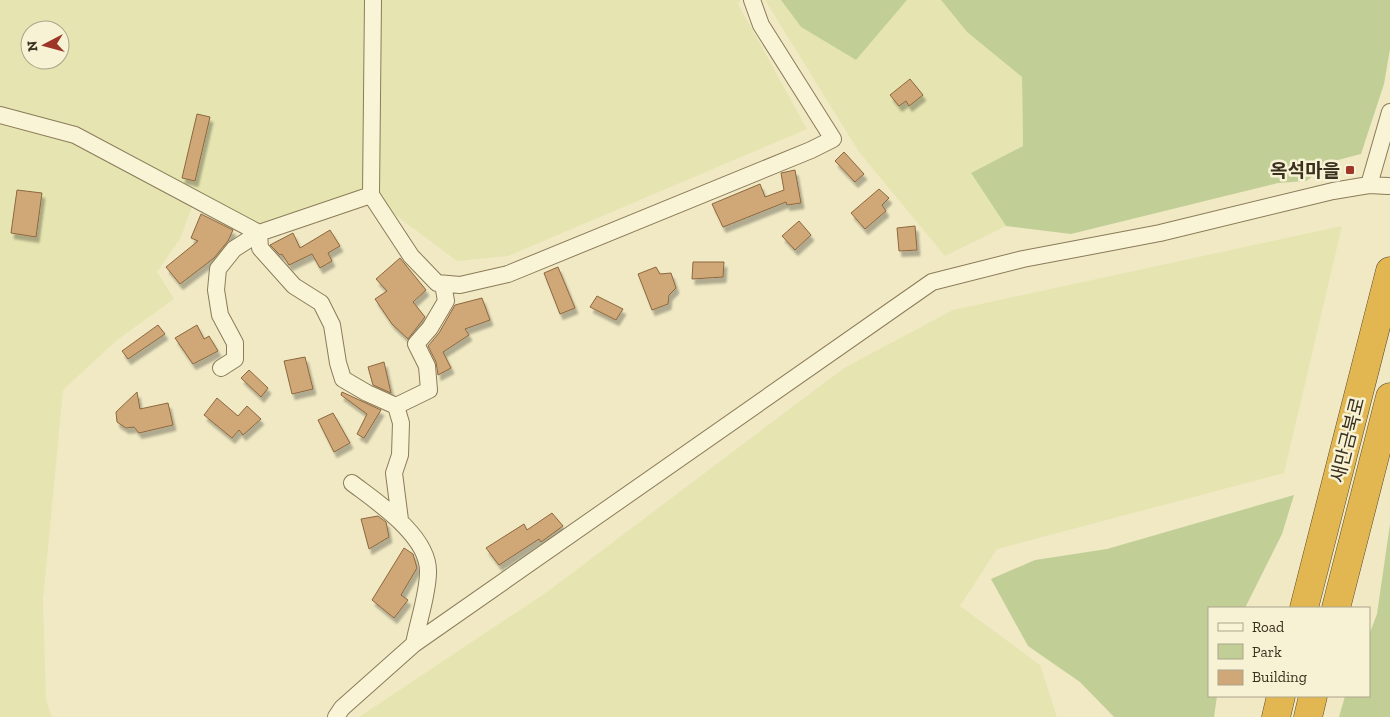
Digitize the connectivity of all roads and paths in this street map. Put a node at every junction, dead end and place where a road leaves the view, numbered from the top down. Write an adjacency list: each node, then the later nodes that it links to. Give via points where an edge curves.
1 (373, 0): 7 (street)
2 (752, 0): 10 (street, via 761,24 833,138 508,274 460,284)
3 (1390, 112): 5 (street)
4 (0, 114): 8 (street, via 75,135)
5 (1369, 186): 6 (street); 18 (street, via 1334,191 1160,233 1023,259 932,282)
6 (1388, 186)
7 (371, 195): 8 (street); 10 (street, via 411,256 437,283)
8 (259, 233): 11 (street, via 234,249 218,269 216,290 220,315 235,343 235,359); 13 (street, via 260,248 294,286 321,304 332,325 343,379)
9 (1390, 271): 16 (highway, 새만금북로)
10 (443, 284): 13 (street, via 446,301 416,344 427,366 429,390)
11 (221, 368)
12 (1390, 397): 17 (highway, 새만금북로)
13 (396, 406): 15 (street, via 401,423 400,455 394,473)
14 (352, 483): 15 (street)
15 (400, 520): 18 (street, via 423,550 429,571)
16 (1304, 607)
17 (1336, 607)
18 (414, 644): 21 (street)
19 (1281, 697): 22 (highway)
20 (1313, 697): 23 (highway)
21 (336, 717)
22 (1276, 717)
23 (1308, 717)

